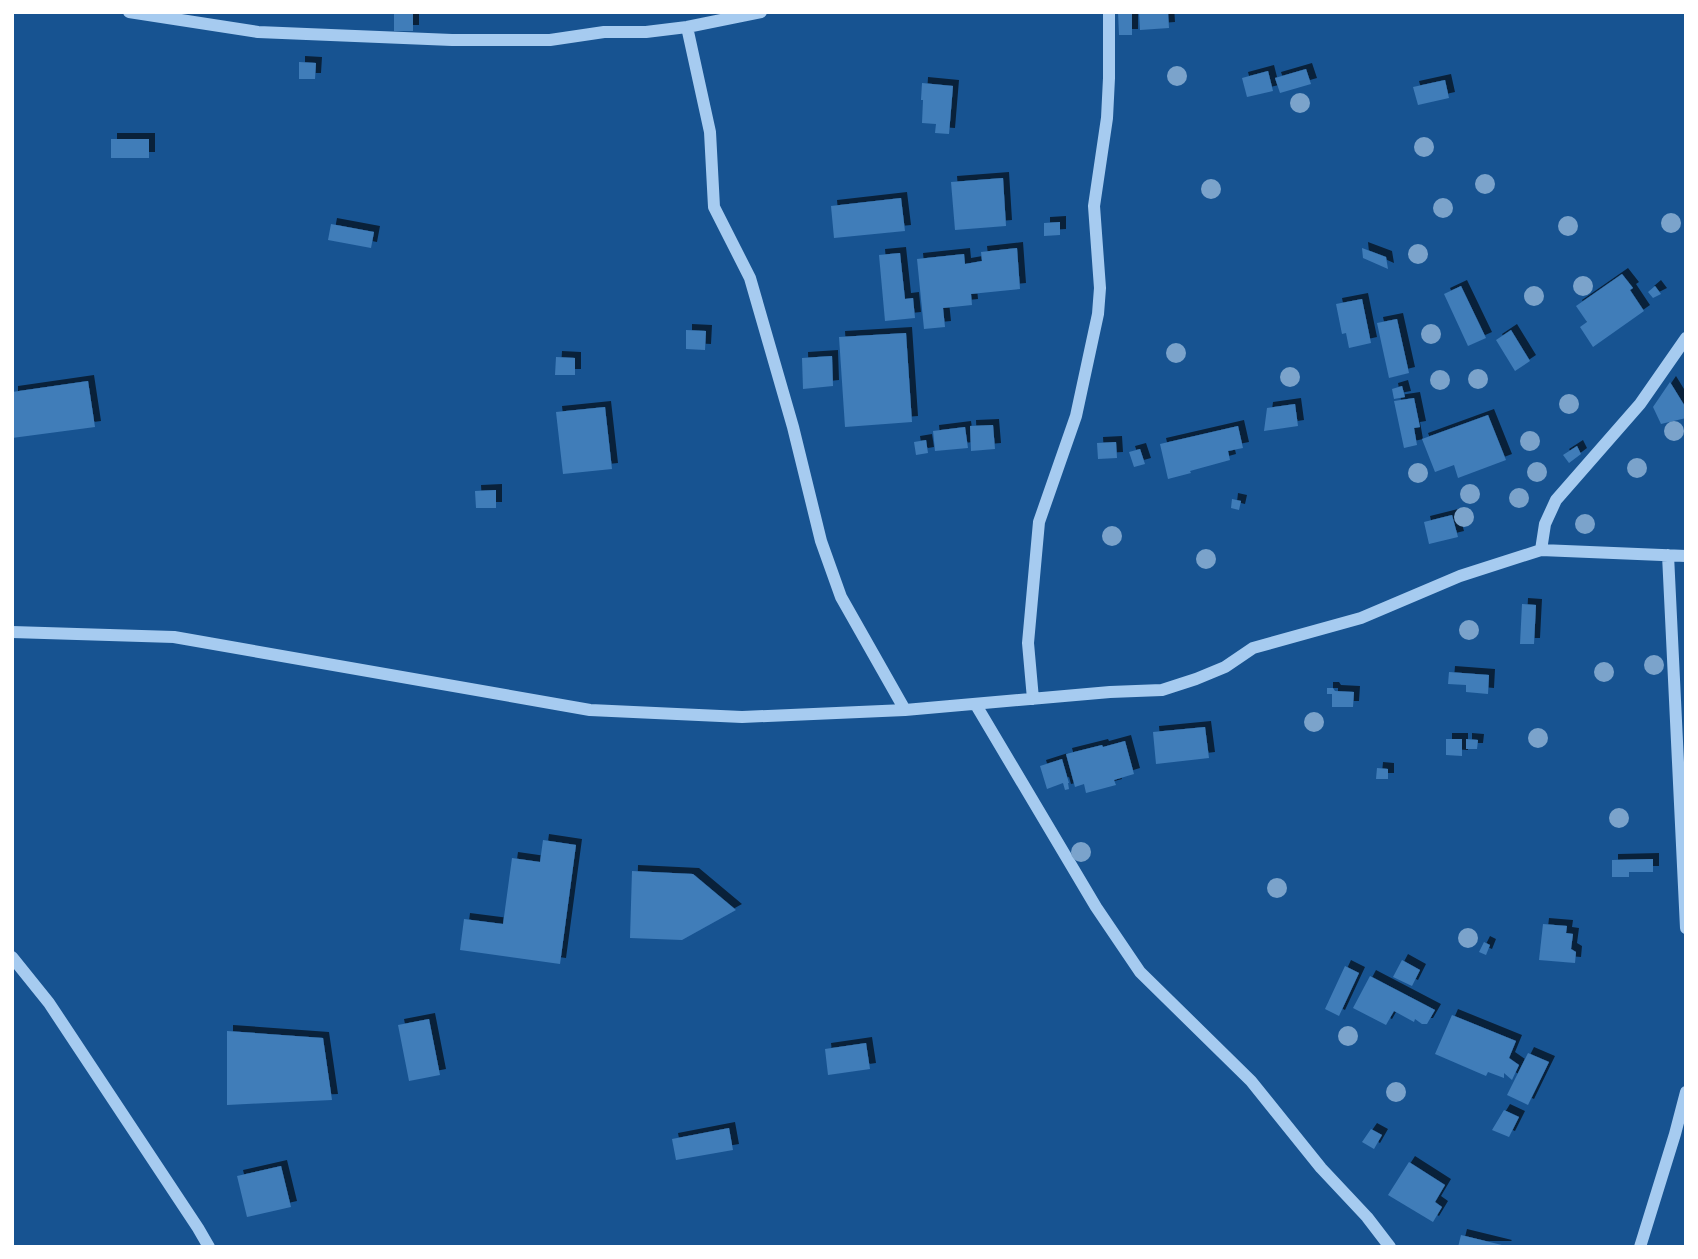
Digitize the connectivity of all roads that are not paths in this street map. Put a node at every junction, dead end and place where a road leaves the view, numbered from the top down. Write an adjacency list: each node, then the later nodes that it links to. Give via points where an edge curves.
1 (130, 12): 4 (street, via 258,32 452,40 550,40)
2 (761, 12): 4 (street)
3 (1109, 12): 10 (street, via 1107,118 1094,206 1098,314 1076,416 1039,522 1028,643)
4 (687, 27): 12 (street, via 710,132 714,207 750,278 821,541 841,597)
5 (1686, 338): 6 (street, via 1640,404 1556,500 1545,524)
6 (1541, 550): 7 (street); 10 (street, via 1460,576 1361,618 1253,648 1225,667 1162,690)
7 (1668, 555): 8 (street); 13 (street)
8 (1686, 556)
9 (12, 632): 12 (street, via 174,638 590,710 742,717)
10 (1033, 699): 11 (street)
11 (976, 705): 12 (street); 17 (street, via 1140,972 1251,1081)
12 (905, 710)
13 (1686, 928)
14 (12, 957): 16 (street, via 49,1003)
15 (1686, 1092): 18 (street)
16 (209, 1247)
17 (1390, 1247)
18 (1640, 1247)

